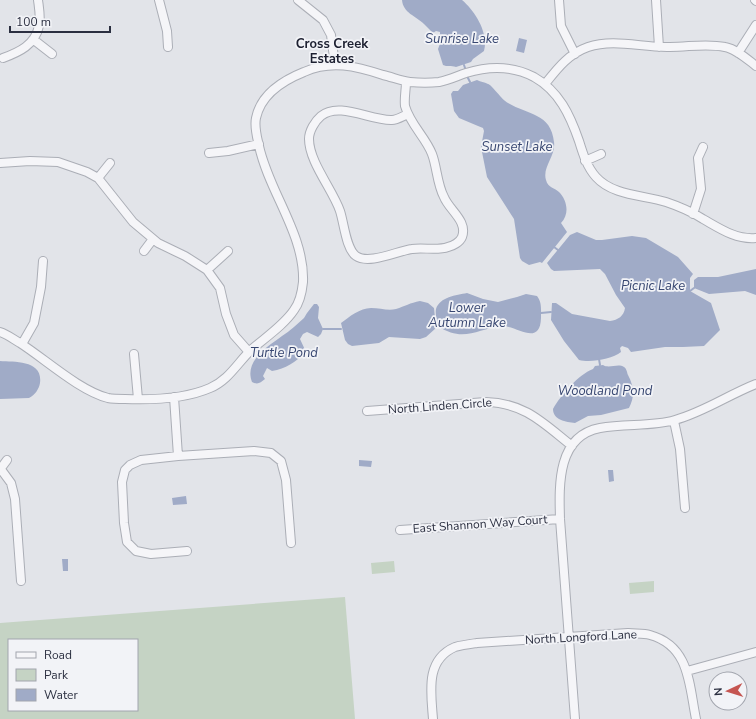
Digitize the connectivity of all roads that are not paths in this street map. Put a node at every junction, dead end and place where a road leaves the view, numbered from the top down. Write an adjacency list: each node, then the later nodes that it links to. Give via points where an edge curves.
1 (38, 0): 7 (street, via 40,25)
2 (159, 0): 8 (street, via 167,31)
3 (298, 0): 14 (street, via 323,20 331,35)
4 (559, 0): 12 (street, via 561,26)
5 (656, 0): 9 (street)
6 (756, 25): 10 (street)
7 (34, 40): 11 (street); 13 (street, via 20,52)
8 (168, 47)
9 (659, 47): 10 (street, via 702,45 726,47); 12 (street, via 615,42 588,47)
10 (738, 53): 15 (street)
11 (52, 54)
12 (575, 54): 17 (street, via 555,71)
13 (3, 58)
14 (334, 65): 16 (street, via 359,67); 19 (street, via 302,72 272,90 262,102 255,119)
15 (756, 66)
16 (406, 82): 17 (street, via 428,83 449,80 484,69 506,68 533,76); 18 (street, via 405,105)
17 (545, 84): 23 (street, via 566,107)
18 (408, 114): 18 (street, via 432,153 444,198 463,226 462,236 458,242 447,248 412,249 365,259 356,256 350,249 340,210 313,159 308,139 314,124 322,115 333,110 393,120)
19 (259, 144): 21 (street); 36 (street, via 270,181 295,236 302,262 303,284 299,302 292,313)
20 (702, 147): 27 (street, via 698,158 701,189)
21 (209, 153)
22 (601, 154): 23 (street)
23 (586, 161): 27 (street, via 597,179 613,189 666,202)
24 (110, 163): 26 (street)
25 (0, 164): 26 (street, via 58,162)
26 (98, 178): 29 (street, via 133,222)
27 (693, 214): 28 (street, via 725,232 748,239)
28 (756, 238)
29 (153, 239): 30 (street); 33 (street)
30 (144, 251)
31 (228, 251): 33 (street)
32 (43, 261): 35 (street, via 34,323)
33 (207, 270): 36 (street, via 220,288 234,335)
34 (0, 332): 35 (street)
35 (22, 344): 40 (street, via 86,388 109,398)
36 (249, 352): 39 (street, via 228,376 212,387)
37 (134, 354): 40 (street)
38 (756, 384): 42 (street, via 690,416)
39 (174, 397): 40 (street); 44 (street)
40 (138, 399)
41 (368, 411): 43 (street, North Linden Circle, via 497,402 532,414)
42 (674, 420): 43 (street, via 588,431); 47 (street, via 680,449)
43 (572, 446): 48 (street, via 562,467 559,485)
44 (178, 456): 50 (street, via 254,451 271,453 281,461 286,480); 51 (street, via 141,460 125,470 122,482 124,523 127,542 136,551 151,554)
45 (7, 460): 46 (street)
46 (0, 468): 52 (street, via 10,483 15,499)
47 (685, 508)
48 (560, 519): 49 (street, East Shannon Way Court); 53 (street)
49 (400, 530)
50 (291, 543)
51 (187, 551)
52 (21, 581)
53 (569, 637): 55 (street, North Longford Lane, via 628,633 649,635 665,641 678,652); 56 (street, North Longford Lane, via 477,643 446,652 431,676); 57 (street)
54 (756, 652): 55 (street)
55 (687, 671): 58 (street, North Longford Lane)
56 (433, 719)
57 (575, 719)
58 (696, 719)

